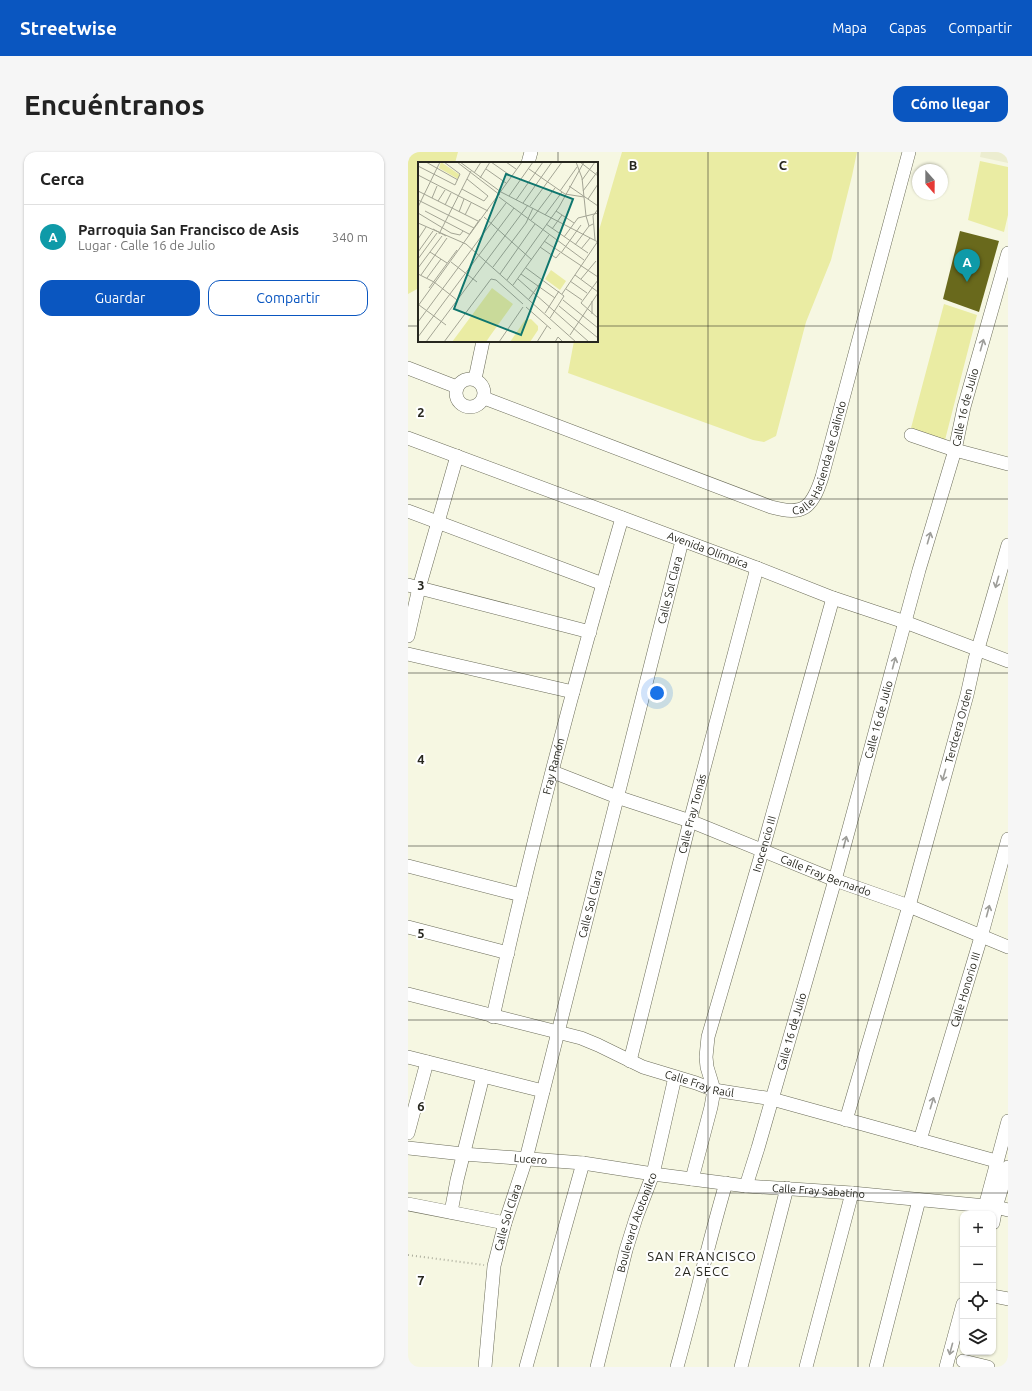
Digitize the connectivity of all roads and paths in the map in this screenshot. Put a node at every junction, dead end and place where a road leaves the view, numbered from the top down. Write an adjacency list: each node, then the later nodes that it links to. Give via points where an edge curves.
1 (531, 152): 3 (street)
2 (909, 152): 9 (street, Calle Hacienda de Galindo, via 822,478 812,502 804,508 784,511 772,507)
3 (528, 162)
4 (1008, 253): 12 (street, Calle 16 de Julio, one-way to 4, via 964,407)
5 (483, 342): 7 (street)
6 (408, 368): 8 (street)
7 (475, 379): 8 (street, via 462,380); 9 (street, via 482,384)
8 (457, 387): 9 (street, via 458,400 465,406 478,405)
9 (484, 398)
10 (911, 436): 12 (street)
11 (408, 438): 13 (street, Avenida Olímpica)
12 (955, 450): 14 (street); 24 (street, Calle 16 de Julio, one-way to 12)
13 (457, 456): 16 (street, Avenida Olímpica); 17 (street)
14 (1008, 464)
15 (408, 511): 17 (street)
16 (622, 518): 18 (street, Avenida Olímpica); 21 (street, Fray Ramón)
17 (438, 523): 21 (street); 22 (street)
18 (682, 540): 20 (street, Avenida Olímpica); 32 (street, Calle Sol Clara)
19 (1008, 545): 27 (street, Terdcera Orden, one-way to 27)
20 (757, 568): 23 (street, Avenida Olímpica); 33 (street, Calle Fray Tomás)
21 (602, 584): 25 (street, Fray Ramón)
22 (413, 586): 25 (street); 26 (street)
23 (833, 598): 24 (street, Avenida Olímpica); 35 (street, Inocencio III)
24 (905, 622): 27 (street, Avenida Olímpica); 37 (street, Calle 16 de Julio, one-way to 24)
25 (590, 632): 30 (street, Fray Ramón)
26 (408, 636)
27 (977, 650): 29 (street, Avenida Olímpica); 39 (street, Terdcera Orden, one-way to 39)
28 (408, 654): 30 (street)
29 (1008, 661)
30 (573, 692): 31 (street, Fray Ramón)
31 (552, 772): 32 (street, Calle Fray Bernardo); 38 (street, Fray Ramón)
32 (616, 797): 33 (street, Calle Fray Bernardo); 46 (street, Calle Sol Clara)
33 (690, 822): 35 (street, Calle Fray Bernardo); 48 (street, Calle Fray Tomás)
34 (1008, 839): 41 (street, Calle Honorio III, one-way to 34)
35 (762, 852): 37 (street, Calle Fray Bernardo); 52 (street, Inocencio III, via 708,1037 706,1057)
36 (408, 866): 38 (street)
37 (835, 880): 39 (street, Calle Fray Bernardo); 54 (street, Calle 16 de Julio)
38 (521, 895): 43 (street, Fray Ramón)
39 (909, 906): 41 (street, Calle Fray Bernardo); 55 (street, Terdcera Orden)
40 (408, 927): 43 (street)
41 (982, 937): 42 (street, Calle Fray Bernardo); 58 (street, Calle Honorio III, one-way to 41)
42 (1008, 947)
43 (508, 953): 45 (street, Fray Ramón)
44 (408, 994): 45 (street, Calle Fray Raúl)
45 (493, 1016): 46 (street, Calle Fray Raúl)
46 (558, 1033): 48 (street, Calle Fray Raúl, via 582,1038); 53 (street, Calle Sol Clara)
47 (408, 1057): 49 (street)
48 (630, 1061): 51 (street, Calle Fray Raúl)
49 (427, 1062): 50 (street); 57 (street)
50 (483, 1076): 53 (street); 60 (street)
51 (675, 1076): 52 (street, Calle Fray Raúl); 64 (street, Boulevard Atotonilco)
52 (714, 1090): 54 (street, Calle Fray Raúl); 65 (street)
53 (543, 1091): 61 (street, Calle Sol Clara)
54 (772, 1100): 55 (street, Calle Fray Raúl); 68 (street, Calle 16 de Julio)
55 (846, 1120): 58 (street, Calle Fray Raúl)
56 (1008, 1121): 63 (street)
57 (408, 1133)
58 (920, 1140): 63 (street, Calle Fray Raúl)
59 (408, 1148): 60 (street, Lucero)
60 (464, 1154): 61 (street, Lucero); 74 (street)
61 (526, 1159): 62 (street, Lucero); 75 (street, Calle Sol Clara)
62 (583, 1163): 64 (street, Lucero); 83 (street)
63 (1002, 1164): 67 (street)
64 (653, 1174): 65 (street, Calle Fray Sabatino); 84 (street, Boulevard Atotonilco, via 626,1250)
65 (692, 1179): 66 (street, Calle Fray Sabatino)
66 (726, 1183): 68 (street, Calle Fray Sabatino); 85 (street)
67 (1000, 1185): 73 (street)
68 (746, 1186): 69 (street, Calle Fray Sabatino)
69 (788, 1188): 70 (street, Calle Fray Sabatino); 86 (street)
70 (852, 1194): 71 (street, Calle Fray Sabatino); 87 (street)
71 (919, 1200): 73 (street, Calle Fray Sabatino); 88 (street)
72 (408, 1204): 74 (street)
73 (993, 1209)
74 (451, 1212): 75 (street)
75 (505, 1223): 77 (street, Calle Sol Clara)
76 (408, 1255): 77 (path)
77 (494, 1266): 82 (street, Calle Sol Clara)
78 (996, 1297): 79 (street)
79 (1008, 1299)
80 (960, 1315): 89 (street, one-way to 89)
81 (963, 1360): 90 (street)
82 (485, 1367)
83 (526, 1367)
84 (597, 1367)
85 (677, 1367)
86 (741, 1367)
87 (806, 1367)
88 (876, 1367)
89 (946, 1367)
90 (988, 1367)

